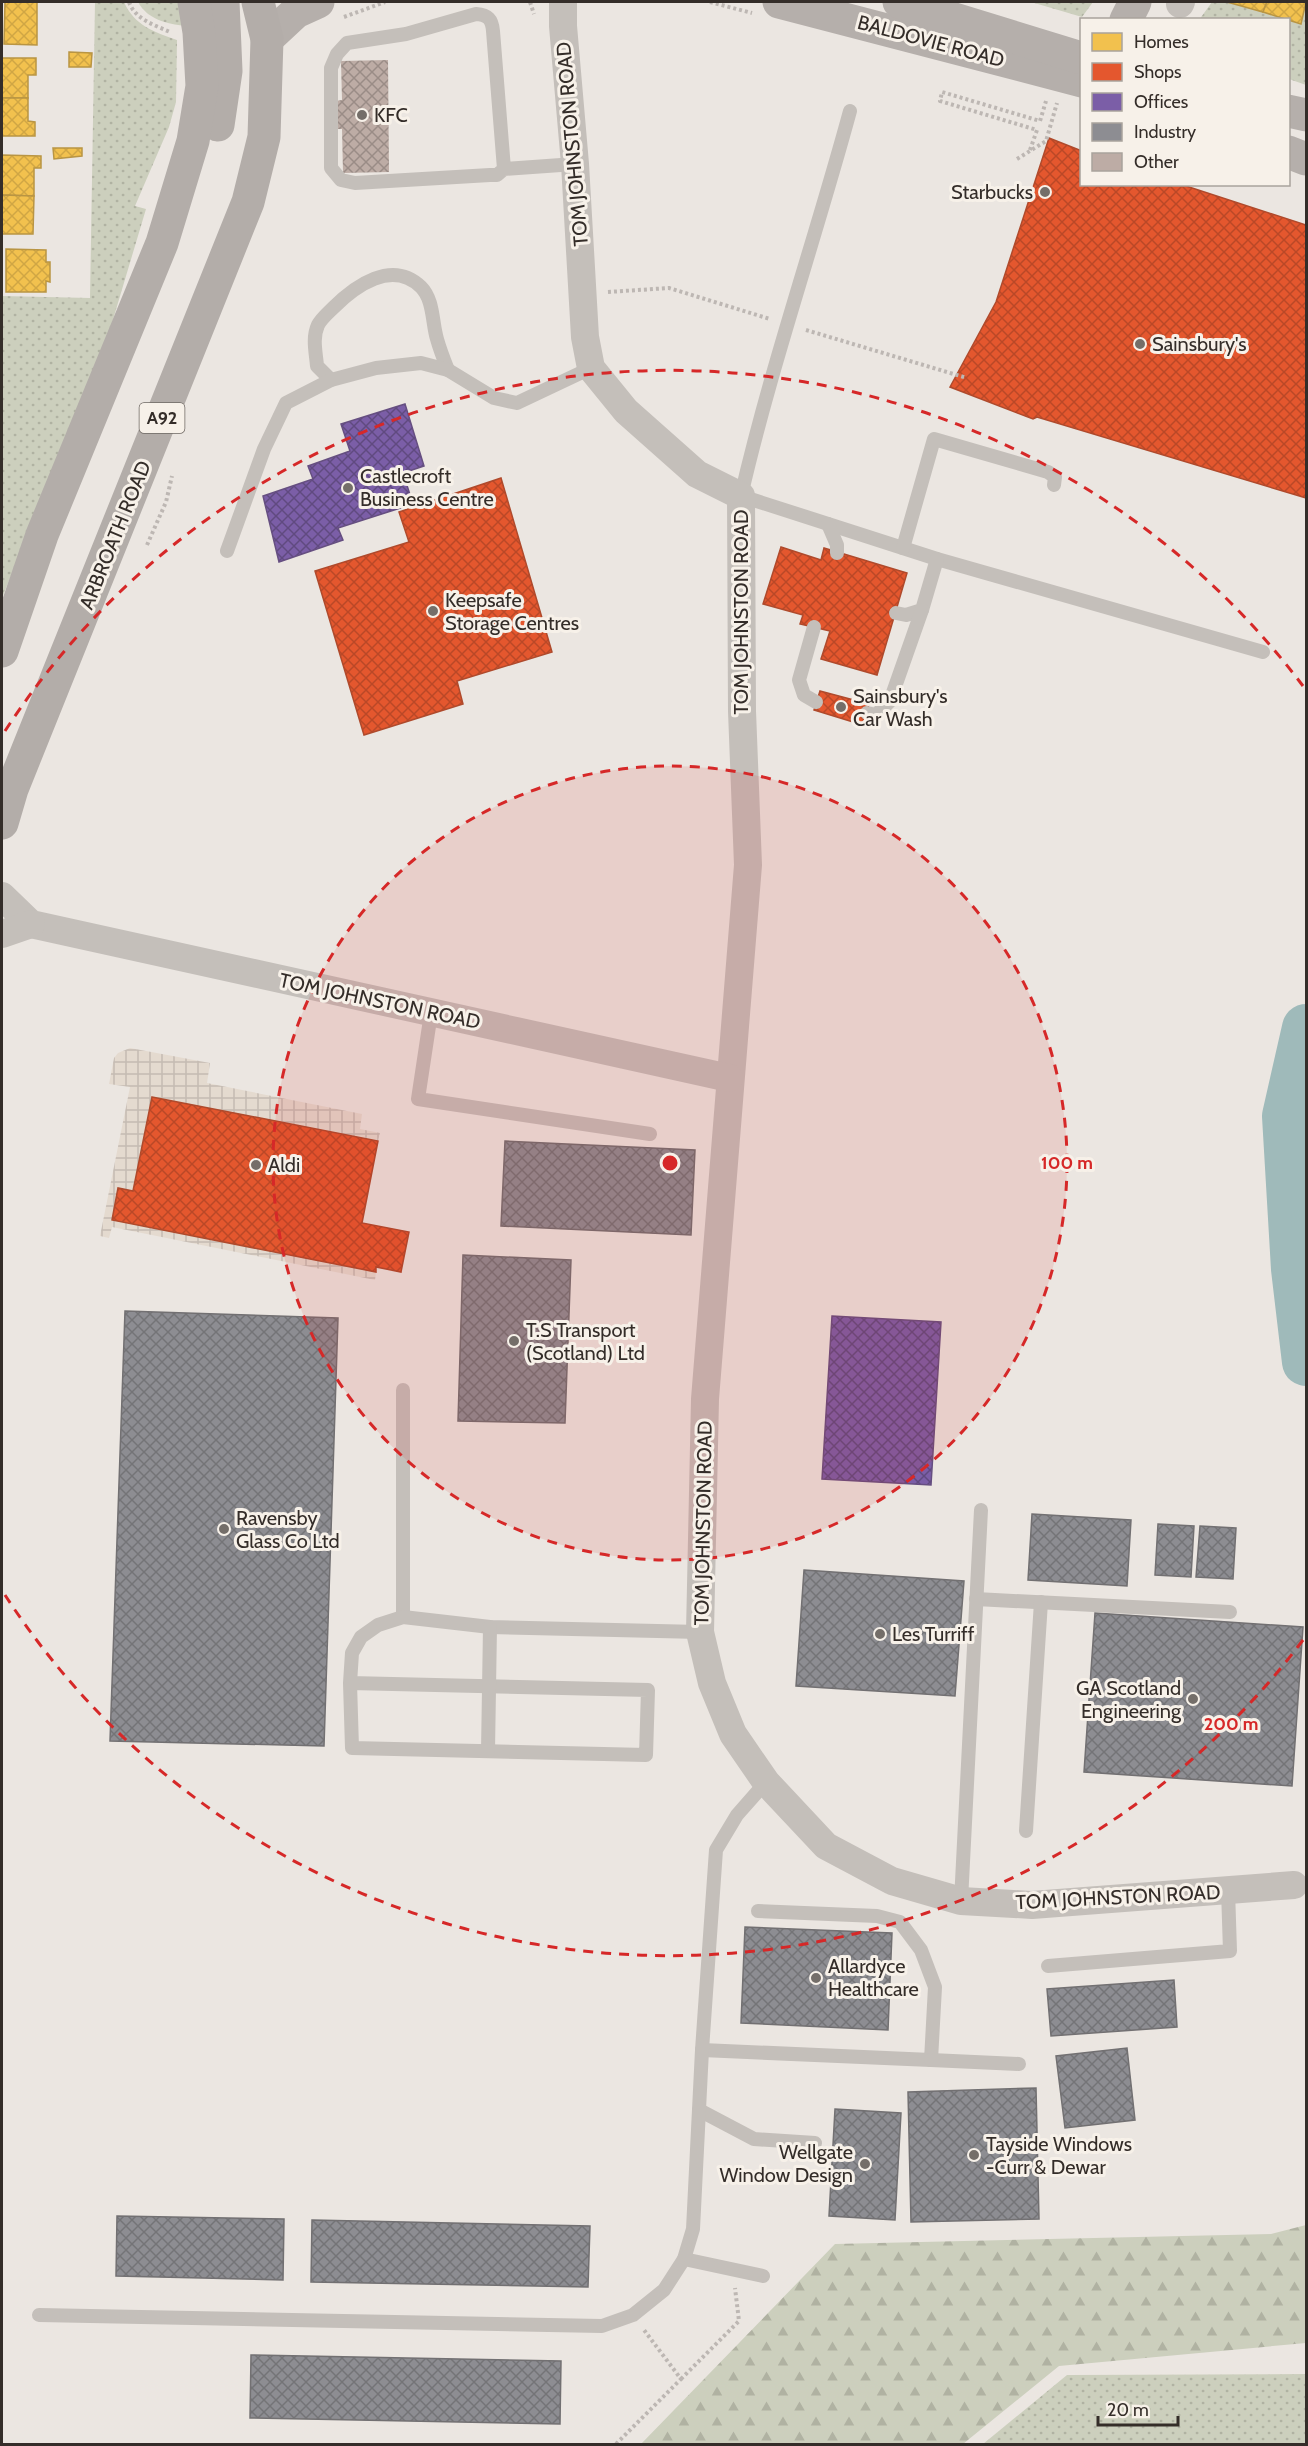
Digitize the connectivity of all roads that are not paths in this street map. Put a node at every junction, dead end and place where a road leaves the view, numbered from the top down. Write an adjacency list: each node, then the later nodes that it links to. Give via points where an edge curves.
1 (194, 2): 20 (main road, via 202,86 194,141)
2 (223, 2): 20 (main road, via 226,71 216,138 201,177)
3 (258, 2): 10 (main road, ARBROATH ROAD / A92)
4 (563, 2): 18 (street, TOM JOHNSTON ROAD)
5 (779, 2): 12 (main road, BALDOVIE ROAD)
6 (899, 2): 11 (main road, BALDOVIE ROAD)
7 (1135, 2): 9 (main road)
8 (331, 10): 10 (main road, via 296,12)
9 (1127, 18)
10 (267, 39): 38 (main road, ARBROATH ROAD / A92, via 264,137 248,202 12,789)
11 (1080, 57)
12 (1070, 89)
13 (849, 111): 25 (lane, via 759,419)
14 (1290, 112): 15 (main road)
15 (1306, 116)
16 (1290, 153): 17 (main road)
17 (1306, 159)
18 (575, 164): 19 (lane); 21 (street, TOM JOHNSTON ROAD, via 585,338)
19 (504, 169): 19 (lane, via 497,175 355,183 341,180 331,168 330,68 337,54 347,43 406,34 476,14 486,16 493,31)
20 (162, 243): 34 (main road, via 42,535)
21 (591, 368): 22 (lane, via 517,403 494,398); 25 (street, TOM JOHNSTON ROAD, via 626,411 697,474)
22 (448, 370): 23 (lane, via 421,363 376,368); 23 (lane, via 423,289 400,275 382,275 365,281 319,322 315,334 317,366)
23 (331, 381): 28 (lane, via 286,404 264,448)
24 (1054, 485): 27 (lane, via 1055,477 1048,472 934,439)
25 (741, 496): 26 (lane); 43 (street, TOM JOHNSTON ROAD, via 742,711 748,865)
26 (828, 524): 27 (lane); 29 (lane)
27 (903, 548): 30 (lane)
28 (226, 551)
29 (837, 553)
30 (937, 559): 31 (lane); 35 (lane)
31 (922, 610): 32 (lane, via 906,615); 37 (lane, via 890,701 876,715)
32 (896, 613)
33 (814, 627): 36 (lane, via 798,680 804,695)
34 (2, 651)
35 (1263, 652)
36 (816, 702)
37 (867, 713)
38 (2, 824)
39 (2, 896): 40 (street)
40 (31, 924): 41 (street); 42 (street, TOM JOHNSTON ROAD)
41 (2, 934)
42 (431, 1012): 43 (street, TOM JOHNSTON ROAD); 44 (lane, via 418,1099)
43 (729, 1078): 52 (street, TOM JOHNSTON ROAD, via 705,1399)
44 (650, 1134)
45 (403, 1390): 50 (lane)
46 (981, 1509): 47 (lane)
47 (976, 1599): 48 (lane); 60 (lane)
48 (1041, 1602): 49 (lane); 57 (lane)
49 (1230, 1612)
50 (403, 1617): 51 (lane); 53 (lane, via 378,1625 361,1637 352,1653)
51 (490, 1628): 52 (lane); 54 (lane)
52 (700, 1632): 56 (street, TOM JOHNSTON ROAD, via 712,1683 733,1734)
53 (350, 1683): 54 (lane); 55 (lane, via 352,1748)
54 (489, 1684): 55 (lane); 55 (lane, via 648,1690 646,1755)
55 (488, 1751)
56 (766, 1782): 60 (street, TOM JOHNSTON ROAD, via 826,1846 892,1881); 63 (lane, via 737,1815 716,1850)
57 (1026, 1831)
58 (1294, 1886): 59 (street, TOM JOHNSTON ROAD)
59 (1228, 1890): 60 (street, TOM JOHNSTON ROAD, via 1032,1905); 62 (lane, via 1230,1951)
60 (961, 1901)
61 (758, 1911): 64 (lane, via 877,1916 900,1922 921,1950 935,1987)
62 (1047, 1966)
63 (702, 2050): 64 (lane); 66 (lane)
64 (931, 2060): 65 (lane)
65 (1019, 2064)
66 (699, 2110): 67 (lane, via 754,2139); 68 (lane, via 693,2229)
67 (815, 2143)
68 (684, 2259): 69 (lane); 70 (lane, via 664,2290 633,2315 602,2326)
69 (763, 2276)
70 (39, 2315)

